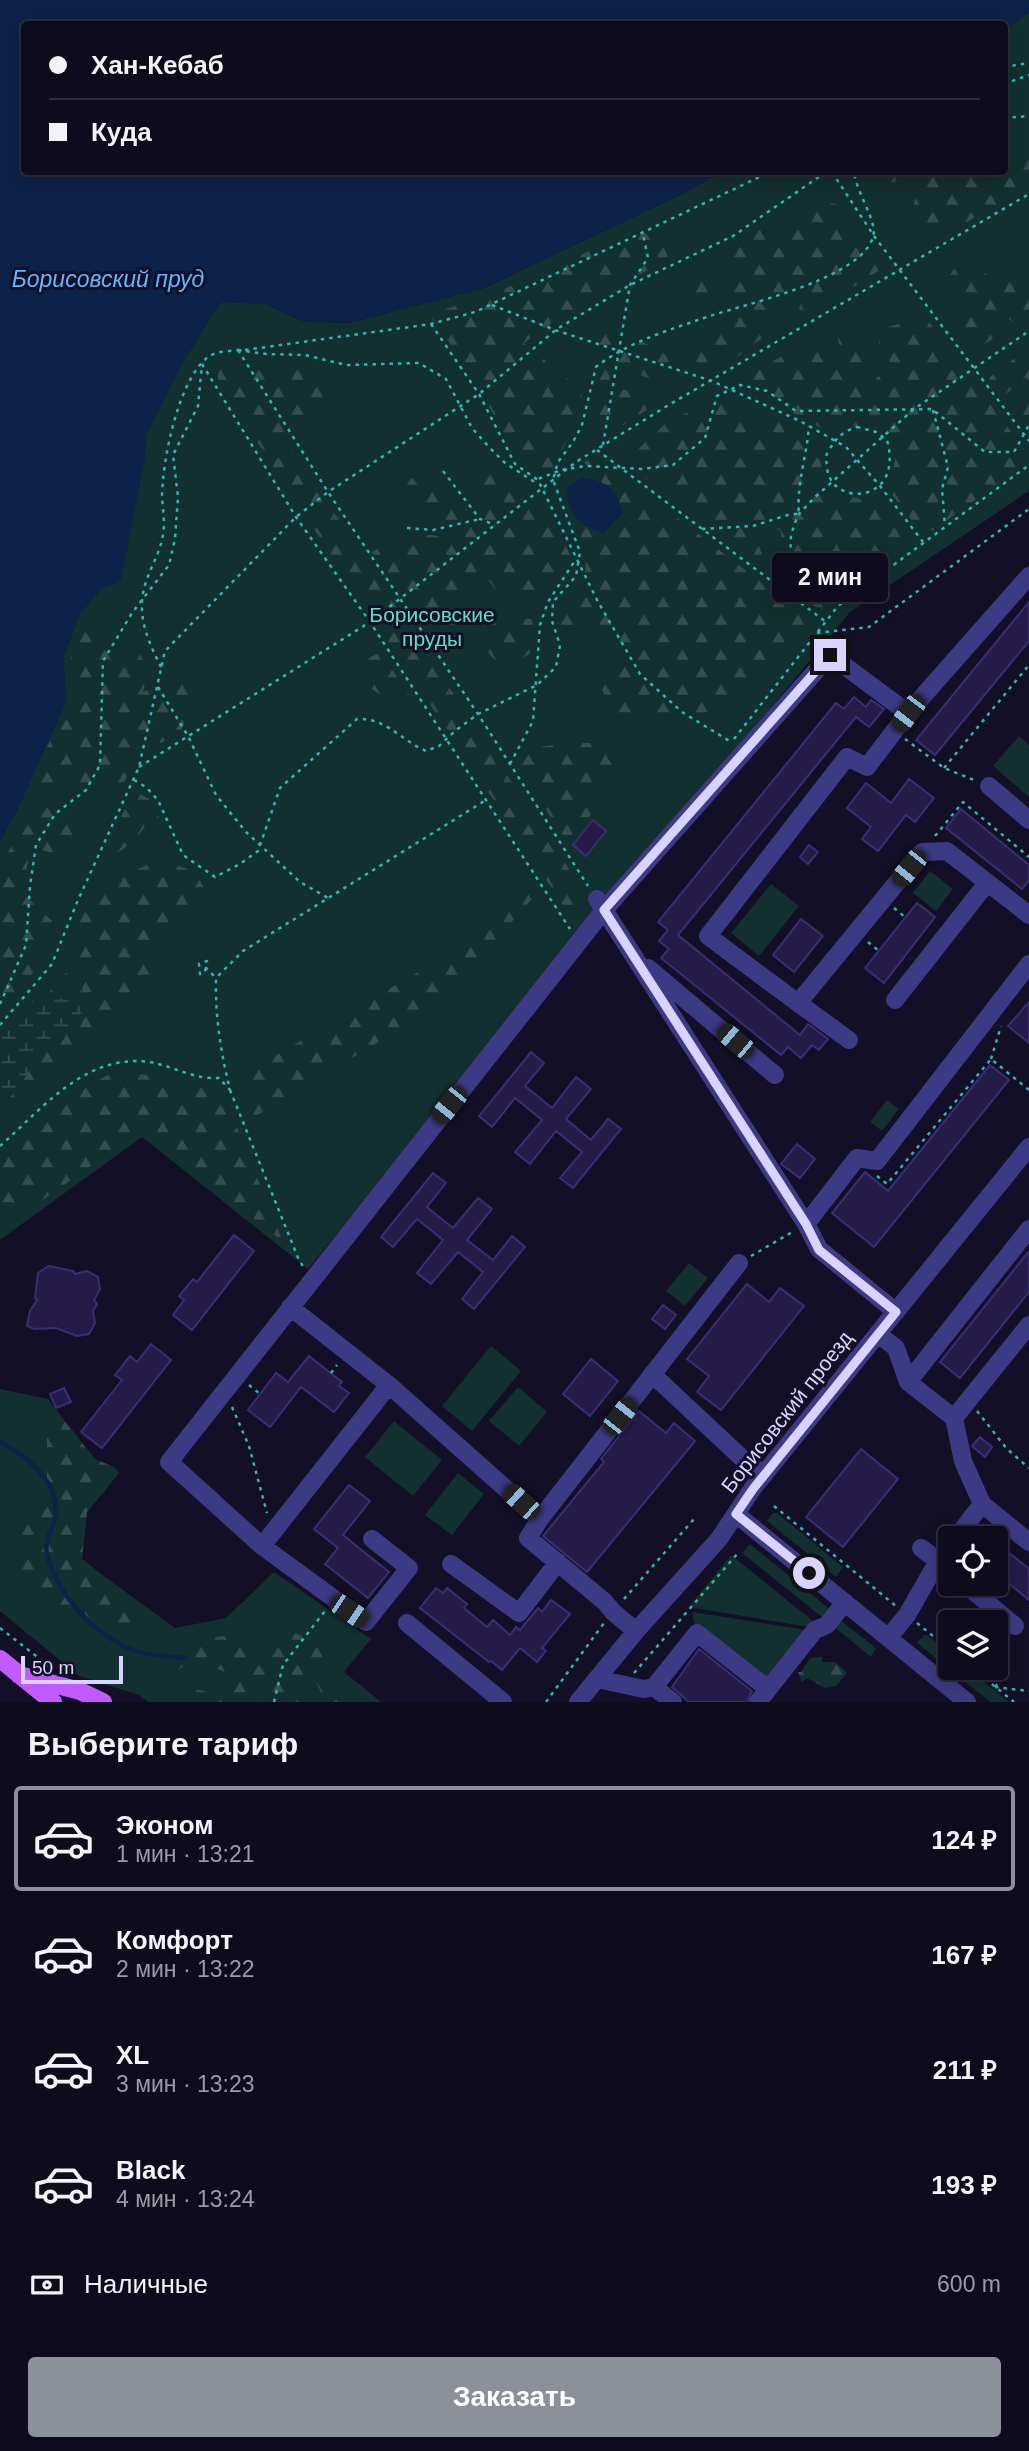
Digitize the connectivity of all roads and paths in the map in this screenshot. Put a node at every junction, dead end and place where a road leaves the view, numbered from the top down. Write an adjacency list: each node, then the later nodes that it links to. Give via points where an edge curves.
1 (1029, 63): 2 (path)
2 (1008, 66)
3 (1029, 75): 4 (path)
4 (1008, 83)
5 (1028, 116): 6 (path)
6 (1008, 118)
7 (765, 175): 12 (path)
8 (822, 175): 15 (path, via 733,236)
9 (834, 175): 13 (path)
10 (856, 175): 13 (path)
11 (1029, 194): 14 (path)
12 (643, 234): 15 (path, via 648,258); 16 (path)
13 (874, 236): 14 (path); 21 (path, via 857,261 793,291 700,319)
14 (901, 270): 23 (path); 24 (path)
15 (631, 285): 18 (path); 21 (path)
16 (491, 305): 17 (path); 18 (path)
17 (431, 324): 20 (path); 26 (path)
18 (555, 330): 21 (path); 26 (path)
19 (1029, 331): 23 (path)
20 (238, 350): 22 (path, via 218,352); 27 (path, via 304,355 346,365 419,362 446,380); 48 (path)
21 (621, 350): 24 (path); 36 (path); 42 (path, via 596,367 582,425)
22 (202, 364): 51 (path); 61 (path, via 171,429 164,463 163,536); 61 (path, via 198,406 173,455 178,497 169,565)
23 (975, 369): 28 (path); 32 (path)
24 (712, 381): 25 (path); 36 (path)
25 (730, 390): 28 (path, via 740,385 767,391 796,411); 31 (path); 39 (path, via 717,396 705,438 673,465)
26 (480, 394): 27 (path); 43 (path, via 515,464)
27 (460, 407): 43 (path, via 472,428 505,463 524,477); 48 (path)
28 (914, 409): 29 (path); 33 (path)
29 (932, 409): 32 (path, via 985,452 1014,452); 54 (path, via 948,467 942,489)
30 (1029, 425): 32 (path)
31 (809, 426): 34 (path); 50 (path, via 797,498)
32 (1024, 435): 35 (path)
33 (883, 437): 34 (path, via 857,427); 38 (path); 46 (path, via 891,464)
34 (835, 441): 38 (path); 45 (path, via 826,456 826,474)
35 (1029, 441)
36 (603, 445): 37 (path)
37 (597, 450): 39 (path); 40 (path)
38 (857, 460): 45 (path); 46 (path)
39 (621, 468): 40 (path); 56 (path)
40 (566, 470): 42 (path); 44 (path)
41 (443, 471): 52 (path)
42 (555, 473): 43 (path); 44 (path)
43 (538, 480): 47 (path)
44 (554, 480): 47 (path); 58 (path, via 580,552)
45 (832, 482): 46 (path, via 859,494); 50 (path)
46 (880, 486): 57 (path)
47 (542, 488): 53 (path); 58 (path)
48 (328, 492): 51 (path); 62 (path)
49 (1029, 509): 65 (path, via 869,626)
50 (799, 514): 56 (path, via 753,527); 60 (path)
51 (296, 517): 63 (path); 67 (path, via 165,651)
52 (480, 519): 53 (path); 55 (path, via 433,530)
53 (496, 525): 62 (path)
54 (945, 526)
55 (407, 528)
56 (702, 529): 60 (path)
57 (923, 542)
58 (578, 560): 69 (path, via 548,602 540,625); 69 (path, via 576,576 554,602 552,621 560,645 556,667); 75 (path, via 640,674 682,712)
59 (1029, 576): 70 (street)
60 (782, 589): 64 (path)
61 (143, 599): 67 (path, via 146,636); 96 (path, via 103,661 100,765 86,790 54,814 36,845 26,945)
62 (401, 599): 63 (path); 71 (path)
63 (370, 622): 73 (path); 74 (path)
64 (826, 622)
65 (817, 633)
66 (1029, 665): 78 (path)
67 (161, 667): 68 (path)
68 (157, 685): 73 (path); 77 (path)
69 (537, 685): 71 (path); 76 (path, via 533,721)
70 (908, 713): 72 (street); 88 (street, via 830,655)
71 (478, 715): 74 (path); 76 (path)
72 (894, 731): 78 (path); 97 (street, via 867,767 847,757 708,936)
73 (188, 736): 77 (path); 83 (path, via 216,795)
74 (447, 741): 81 (path); 83 (path, via 426,751 386,725 358,719 280,788)
75 (731, 742)
76 (510, 764): 88 (path)
77 (139, 767): 79 (path)
78 (944, 768): 80 (path)
79 (134, 780): 83 (path, via 158,800 183,855 215,877 240,864); 99 (path, via 52,964)
80 (989, 786): 82 (street)
81 (486, 800): 87 (path); 90 (path)
82 (1029, 820)
83 (261, 844): 87 (path, via 300,882)
84 (922, 852): 85 (path, via 963,802); 86 (street, via 947,851); 97 (street)
85 (1029, 857)
86 (987, 883): 89 (street); 95 (street)
87 (328, 898): 94 (path, via 243,951)
88 (601, 904): 91 (street); 111 (street)
89 (1029, 915)
90 (571, 931)
91 (634, 957): 102 (street); 108 (street)
92 (1029, 964): 108 (street, via 877,1161 857,1158)
93 (206, 968): 94 (path)
94 (216, 978): 103 (path, via 215,1006)
95 (895, 1000)
96 (0, 1003)
97 (798, 1003): 100 (street)
98 (1002, 1023): 101 (path)
99 (0, 1025)
100 (849, 1041)
101 (991, 1059): 104 (path); 107 (path, via 887,1184)
102 (775, 1075)
103 (230, 1090): 105 (path, via 219,1078 198,1077 163,1064 134,1060 97,1069 66,1085); 111 (path, via 299,1260)
104 (1029, 1090)
105 (0, 1146)
106 (1029, 1147): 113 (street, Борисовский проезд)
107 (871, 1172)
108 (806, 1224): 110 (path); 113 (street, via 819,1250)
109 (1029, 1229): 117 (street)
110 (739, 1263): 116 (street)
111 (312, 1278): 112 (street)
112 (290, 1307): 118 (street); 119 (street)
113 (896, 1312): 115 (street, Борисовский проезд)
114 (1029, 1325): 120 (street)
115 (878, 1334): 117 (street, via 896,1348); 123 (street, Борисовский проезд)
116 (652, 1374): 123 (street); 127 (street)
117 (908, 1382): 121 (street)
118 (389, 1385): 127 (street); 130 (street)
119 (225, 1391): 130 (path, via 249,1446); 130 (street, via 169,1462)
120 (968, 1400): 121 (street); 122 (path, via 1007,1449)
121 (954, 1418): 124 (street, via 963,1461)
122 (1029, 1468)
123 (764, 1475): 126 (street, Борисовский проезд)
124 (982, 1504): 128 (street); 131 (street)
125 (774, 1506): 141 (path)
126 (736, 1514): 140 (street); 145 (street, Борисовский проезд)
127 (540, 1519): 134 (street, via 528,1538)
128 (965, 1526)
129 (372, 1539): 139 (street, via 409,1567 366,1622)
130 (267, 1540): 139 (street)
131 (1029, 1542)
132 (921, 1548): 135 (street)
133 (738, 1553): 154 (path)
134 (558, 1562): 136 (street, via 519,1614); 145 (street)
135 (938, 1562)
136 (451, 1564)
137 (938, 1575): 141 (street)
138 (979, 1596): 143 (street)
139 (333, 1600): 161 (path, via 282,1665)
140 (845, 1602): 146 (street); 158 (street)
141 (907, 1615): 146 (street); 147 (path)
142 (407, 1623): 162 (street)
143 (1015, 1626)
144 (0, 1628): 150 (path)
145 (636, 1631): 152 (street, Борисовский проезд)
146 (888, 1638): 165 (street)
147 (938, 1640)
148 (0, 1659): 151 (main road)
149 (1009, 1669): 156 (path)
150 (54, 1670)
151 (19, 1675): 159 (main road); 160 (main road, via 80,1690)
152 (597, 1679): 154 (street); 163 (street, Борисовский проезд)
153 (987, 1680): 156 (path)
154 (623, 1686): 155 (street)
155 (654, 1687): 158 (street, via 697,1633); 164 (street)
156 (995, 1687): 157 (path); 166 (path)
157 (1029, 1691)
158 (763, 1696)
159 (53, 1702)
160 (103, 1702)
161 (274, 1702)
162 (503, 1702)
163 (578, 1702)
164 (674, 1702)
165 (967, 1702)
166 (1014, 1702)

